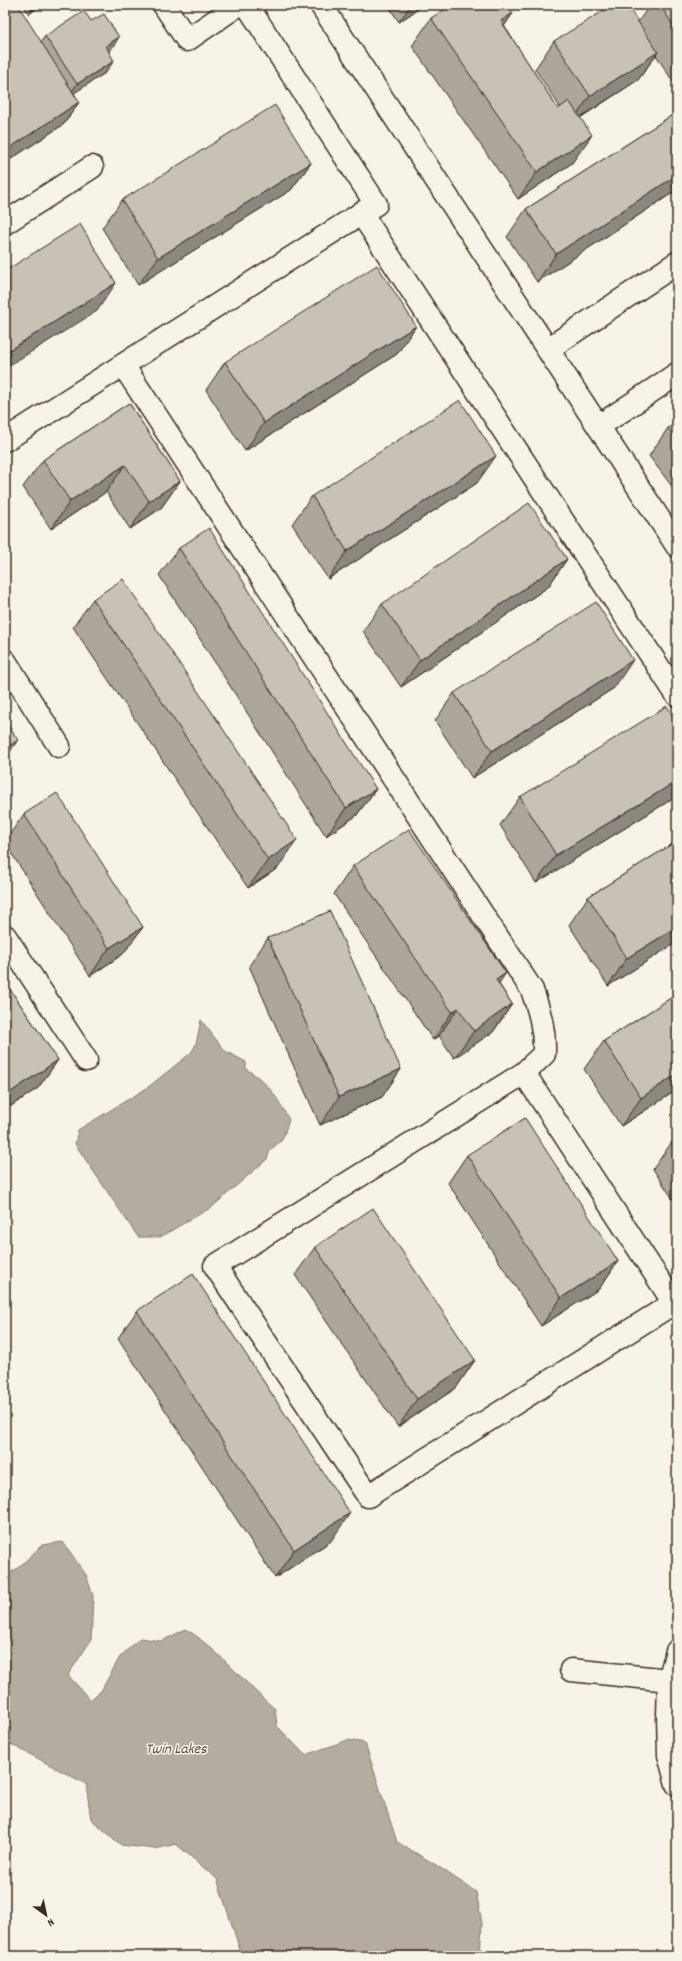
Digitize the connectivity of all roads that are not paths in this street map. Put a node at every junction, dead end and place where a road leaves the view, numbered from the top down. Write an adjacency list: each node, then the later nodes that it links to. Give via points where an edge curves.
1 (164, 5): 2 (street, via 187,40)
2 (238, 5)
3 (247, 5): 6 (street, via 376,204)
4 (321, 5): 9 (street)
5 (92, 167): 7 (street)
6 (361, 213): 10 (street); 16 (street)
7 (5, 223)
8 (677, 263): 9 (street)
9 (548, 349): 12 (street)
10 (123, 365): 13 (street); 20 (street, via 532,990 545,1036 544,1054)
11 (677, 374): 12 (street)
12 (599, 426): 14 (street)
13 (5, 440)
14 (677, 546)
15 (5, 661): 17 (street)
16 (677, 695)
17 (59, 746)
18 (5, 936): 19 (street)
19 (86, 1060)
20 (524, 1073): 21 (street); 21 (street, via 215,1266 368,1496)
21 (675, 1302)
22 (677, 1651): 24 (street)
23 (571, 1670): 24 (street)
24 (669, 1680): 25 (street, via 669,1755)
25 (677, 1784)

